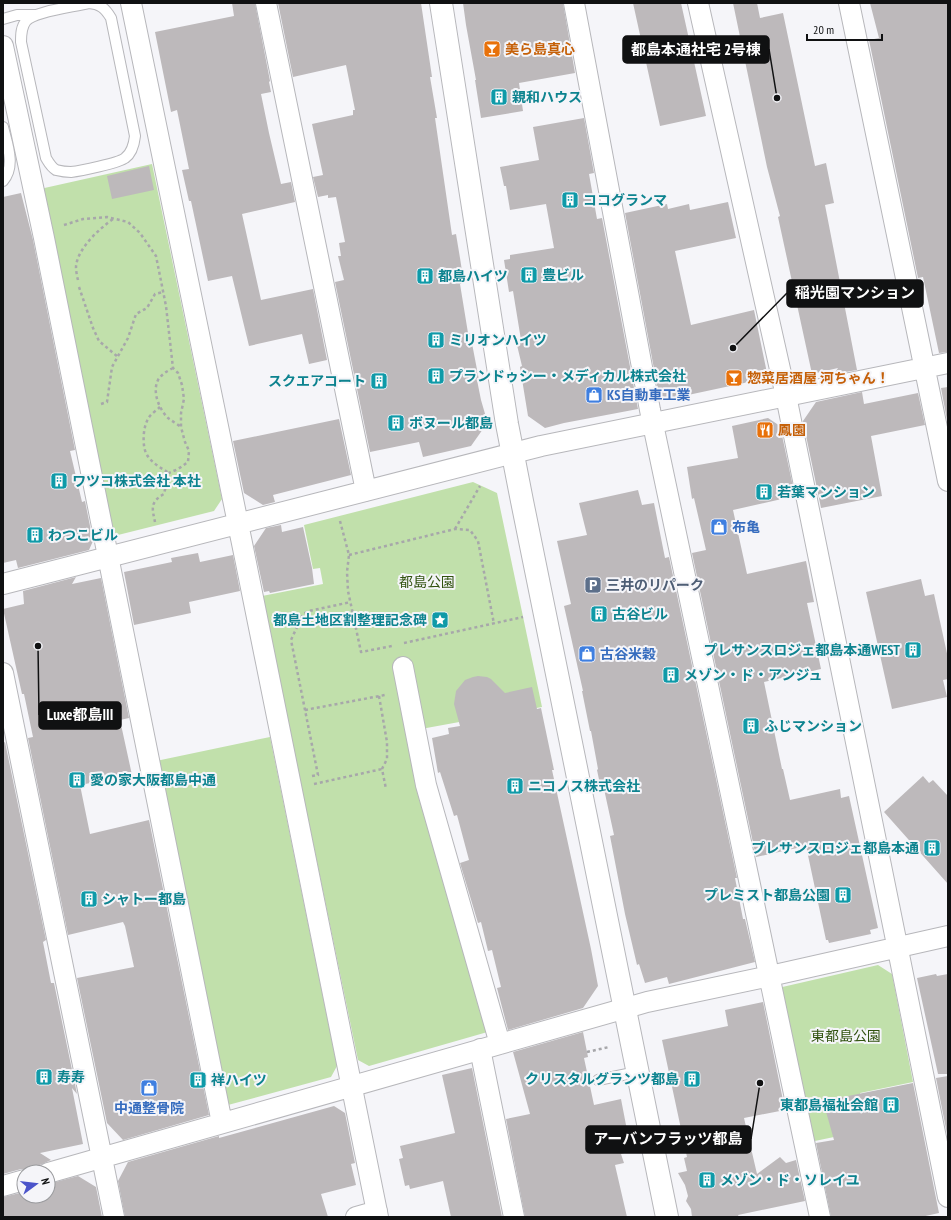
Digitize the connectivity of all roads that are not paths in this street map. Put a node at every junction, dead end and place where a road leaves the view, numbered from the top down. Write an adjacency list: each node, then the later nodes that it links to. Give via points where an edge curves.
1 (131, 3): 20 (street)
2 (266, 3): 19 (street)
3 (441, 3): 17 (street)
4 (574, 3): 16 (street)
5 (698, 3): 15 (street)
6 (849, 3): 14 (street)
7 (36, 15): 7 (lane, via 89,4 96,4 107,11 111,18 136,136 131,152 125,159 71,172 57,170 46,158 21,42 25,22); 8 (lane, via 17,15)
8 (3, 19)
9 (3, 46): 21 (street)
10 (3, 130): 11 (lane)
11 (5, 151): 12 (lane, via 10,160 10,168)
12 (3, 181)
13 (948, 363): 14 (street)
14 (925, 368): 15 (street); 18 (street)
15 (786, 396): 16 (street); 26 (street)
16 (653, 423): 17 (street); 27 (street)
17 (513, 453): 19 (street); 28 (street)
18 (948, 481)
19 (366, 491): 20 (street)
20 (238, 524): 21 (street); 33 (street)
21 (108, 557): 22 (street); 34 (street)
22 (3, 584)
23 (403, 667): 29 (street, via 426,785)
24 (3, 673): 35 (street)
25 (948, 936): 26 (street)
26 (898, 948): 27 (street); 39 (street)
27 (770, 976): 28 (street); 45 (street)
28 (625, 1008): 29 (street); 31 (street)
29 (500, 1044): 30 (street)
30 (480, 1049): 33 (street); 43 (street)
31 (637, 1072): 32 (lane); 44 (street)
32 (598, 1080)
33 (352, 1086): 34 (street); 40 (street)
34 (222, 1123): 35 (street)
35 (102, 1158): 36 (street); 41 (street)
36 (56, 1171)
37 (16, 1182): 38 (street)
38 (3, 1186)
39 (948, 1197)
40 (378, 1214): 42 (street)
41 (114, 1217)
42 (356, 1217)
43 (514, 1217)
44 (667, 1217)
45 (820, 1217)

